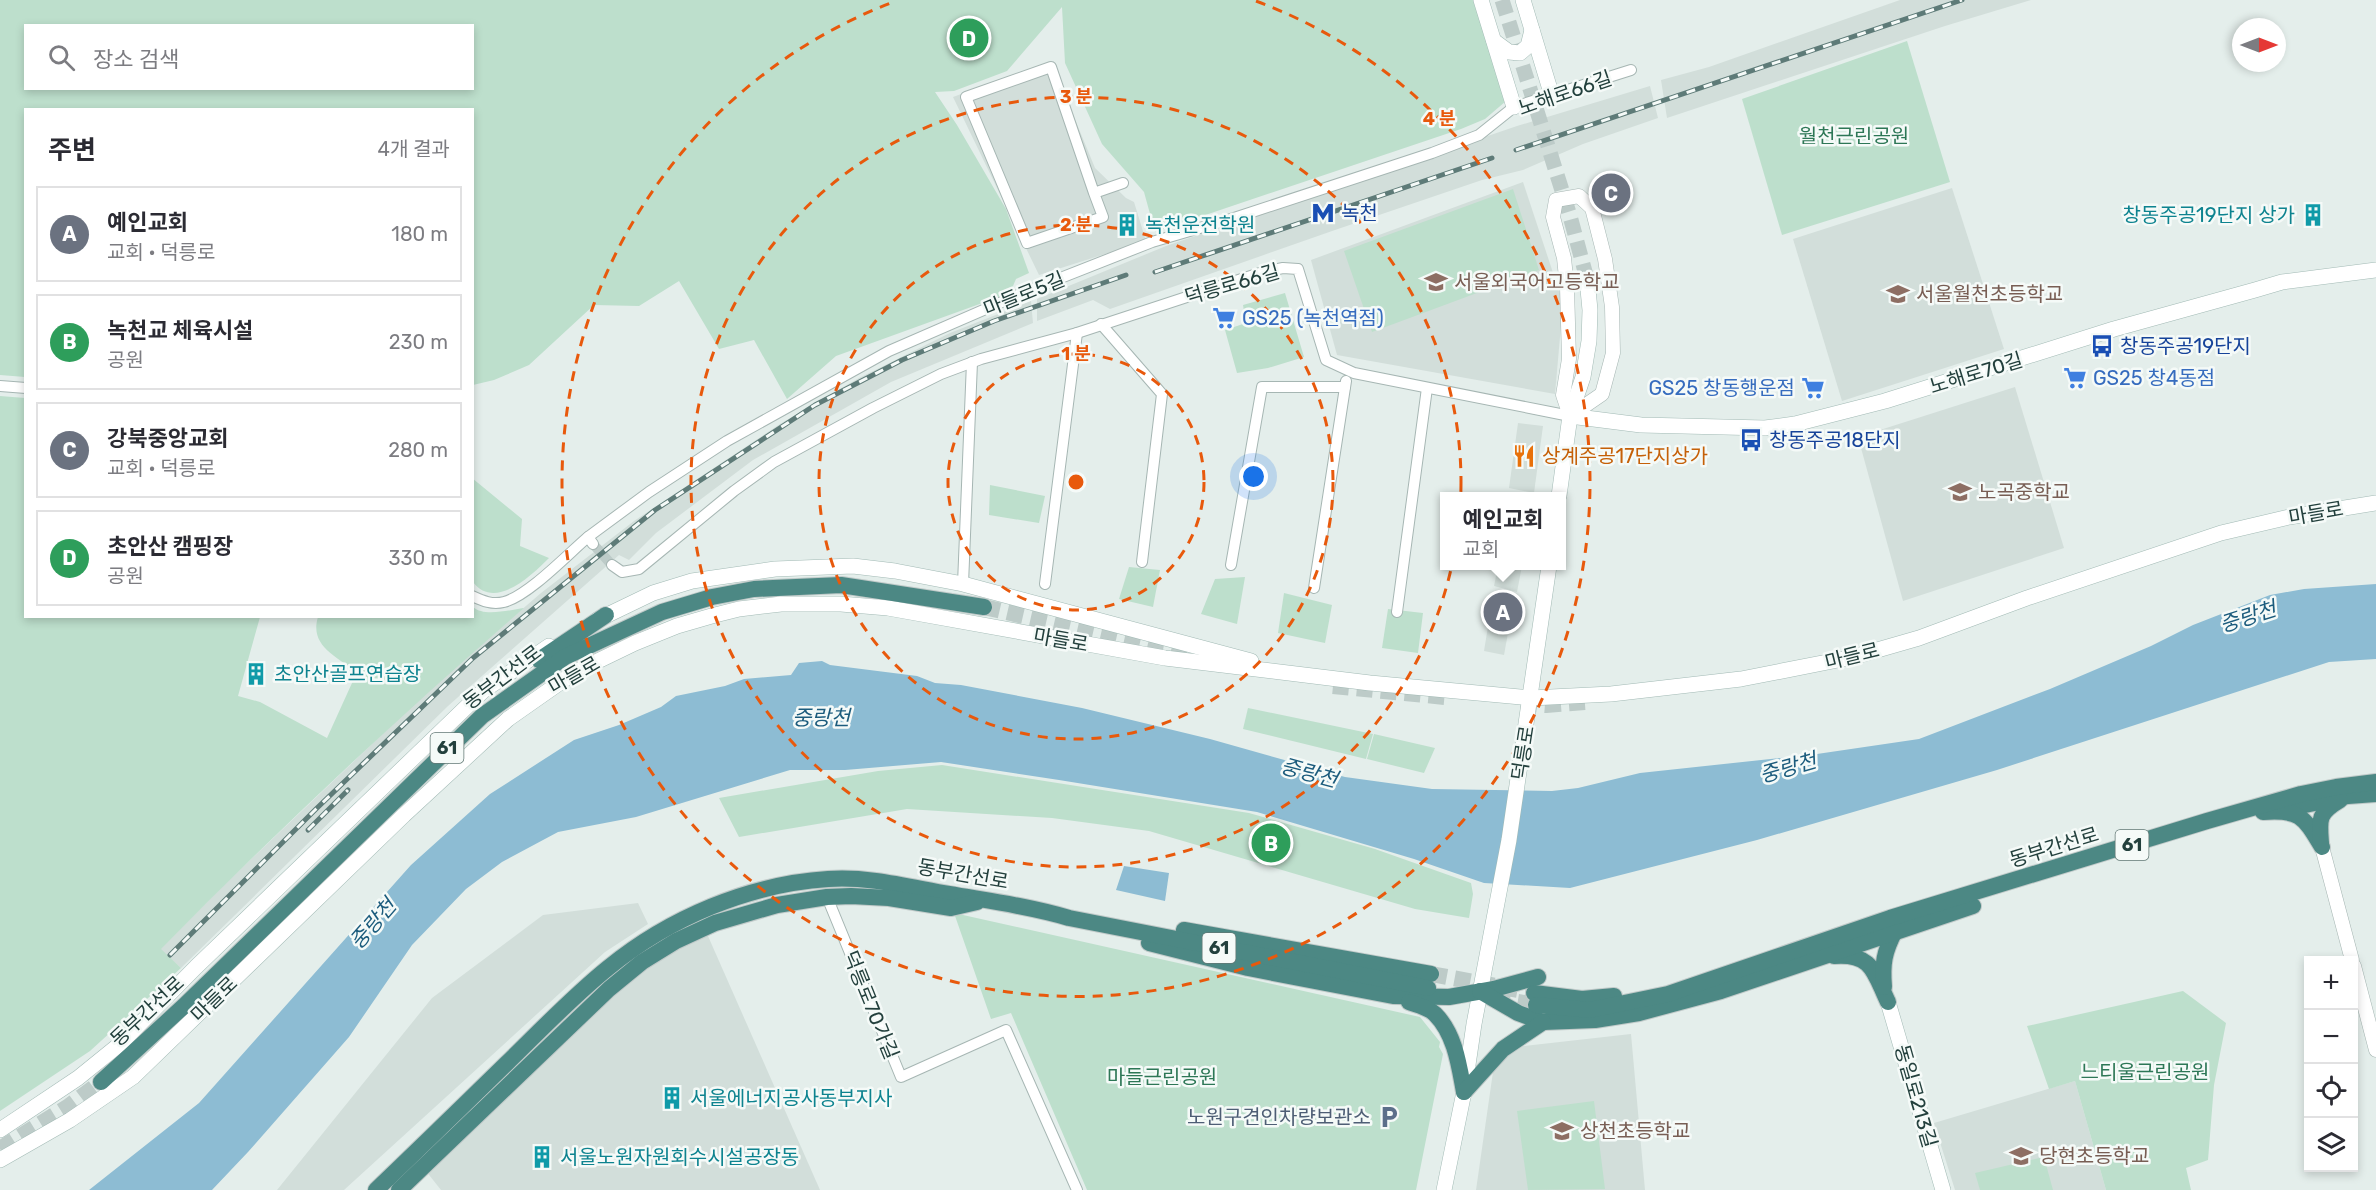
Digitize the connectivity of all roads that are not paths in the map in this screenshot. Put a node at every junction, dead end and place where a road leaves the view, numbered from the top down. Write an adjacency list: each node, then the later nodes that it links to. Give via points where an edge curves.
1 (1481, 0): 4 (main road)
2 (1523, 0): 3 (main road)
3 (1532, 29): 4 (main road, via 1528,46 1520,53 1509,52); 6 (main road)
4 (1494, 41): 7 (main road)
5 (1630, 70): 6 (street, 노해로66길)
6 (1552, 96): 7 (street, 노해로66길)
7 (1514, 107): 8 (street, 노해로66길)
8 (1501, 119): 31 (street, 마들로5길, via 1479,135 1432,153 1152,242 889,351 727,441 649,492 517,597 488,603)
9 (1123, 183): 10 (street)
10 (1094, 193): 10 (street, via 1103,217 1027,243 966,98 1050,67)
11 (2376, 270): 21 (main road, 노해로70길, via 2282,282 1796,424 1765,428 1641,426)
12 (1587, 279): 21 (main road, via 1589,340 1583,377)
13 (1101, 324): 14 (street, 덕릉로66길); 16 (street, 덕릉로66길, via 1263,272 1298,269 1326,360); 24 (street, via 1162,394)
14 (1077, 333): 15 (street, 덕릉로66길); 29 (street)
15 (972, 362): 25 (street, 덕릉로66길, via 873,408 774,462 650,562 632,572 622,572); 28 (street)
16 (1347, 371): 18 (street); 20 (street, 덕릉로66길)
17 (0, 386): 19 (street)
18 (1345, 387): 26 (street, via 1262,387); 30 (street)
19 (24, 388)
20 (1427, 388): 21 (street, 덕릉로66길); 34 (street)
21 (1570, 416): 21 (street, via 1602,394 1612,353 1612,307 1605,259 1592,208 1579,196 1556,200 1553,217 1568,286 1569,359 1563,395); 22 (main road)
22 (1560, 492)
23 (2376, 503): 38 (main road, 마들로, via 2221,533 1919,638 1853,657 1730,680 1611,694)
24 (1142, 562)
25 (612, 565)
26 (1231, 566)
27 (1548, 570): 38 (main road, 덕릉로)
28 (963, 584): 33 (main road, 마들로); 35 (main road, 마들로, via 853,566 775,569 692,581)
29 (1045, 584)
30 (1314, 588)
31 (474, 597)
32 (984, 607): 39 (highway, 동부간선로 / 61, via 840,585 754,589 712,597 662,612 565,657 482,716)
33 (1057, 610): 36 (main road, via 1065,617 1067,627 1058,637); 37 (main road, 마들로)
34 (1397, 612)
35 (606, 615): 39 (highway, via 485,701); 66 (main road, 마들로, via 526,660 483,691 120,1044 78,1078)
36 (1046, 637): 37 (main road, 마들로); 67 (main road, 마들로, via 888,608 781,604 739,609 677,626 575,672 487,736 133,1077 70,1120)
37 (1309, 676): 38 (main road, 마들로)
38 (1531, 698): 58 (main road, 덕릉로)
39 (435, 760): 64 (highway, 동부간선로 / 61)
40 (2376, 782): 44 (highway, 동부간선로 / 61, via 2313,792)
41 (2376, 794): 42 (highway)
42 (2348, 796): 43 (highway); 45 (highway, via 2326,808 2320,828)
43 (2283, 810): 44 (highway); 45 (highway, via 2302,817)
44 (2226, 815): 46 (highway, 동부간선로 / 61)
45 (2322, 847): 54 (street)
46 (2084, 860): 51 (highway, via 2030,886); 52 (highway, 동부간선로 / 61, via 1890,918)
47 (828, 897): 48 (highway, via 889,898 951,908); 69 (highway, via 777,905 715,923 642,962); 70 (street, 덕릉로70가길, via 901,1077 1006,1030)
48 (986, 900): 49 (highway, 동부간선로 / 61); 68 (highway, 동부간선로 / 61, via 872,880 829,879 760,891 674,924 640,944 571,1001)
49 (1041, 909): 50 (highway, 동부간선로 / 61); 50 (highway, 동부간선로 / 61, via 1229,937 1429,981)
50 (1080, 920): 60 (highway, via 1168,949)
51 (1895, 931): 52 (highway); 61 (highway, via 1885,950 1883,970)
52 (1814, 951): 53 (highway, 동부간선로 / 61); 56 (highway); 61 (highway, via 1863,958)
53 (1782, 954): 57 (highway, 동부간선로 / 61); 59 (highway, 동부간선로 / 61, via 1629,994 1582,999)
54 (2351, 956)
55 (2358, 981): 63 (street)
56 (1738, 985): 57 (highway); 62 (highway, via 1639,1013)
57 (1681, 989): 59 (highway, 동부간선로 / 61, via 1590,1010)
58 (1480, 991): 59 (highway, via 1513,985); 60 (highway, via 1440,998); 62 (highway); 65 (main road, 덕릉로)
59 (1536, 991): 62 (highway, via 1525,989 1523,1000 1526,1010)
60 (1393, 996): 65 (highway, via 1434,1013 1448,1032 1458,1057)
61 (1888, 1002): 72 (main road, 동일로213길)
62 (1543, 1022): 65 (highway, via 1494,1057)
63 (2376, 1050)
64 (101, 1082)
65 (1464, 1092): 71 (main road, 덕릉로)
66 (0, 1130)
67 (0, 1160)
68 (376, 1190)
69 (399, 1190)
70 (1077, 1190)
71 (1444, 1190)
72 (1943, 1190)

